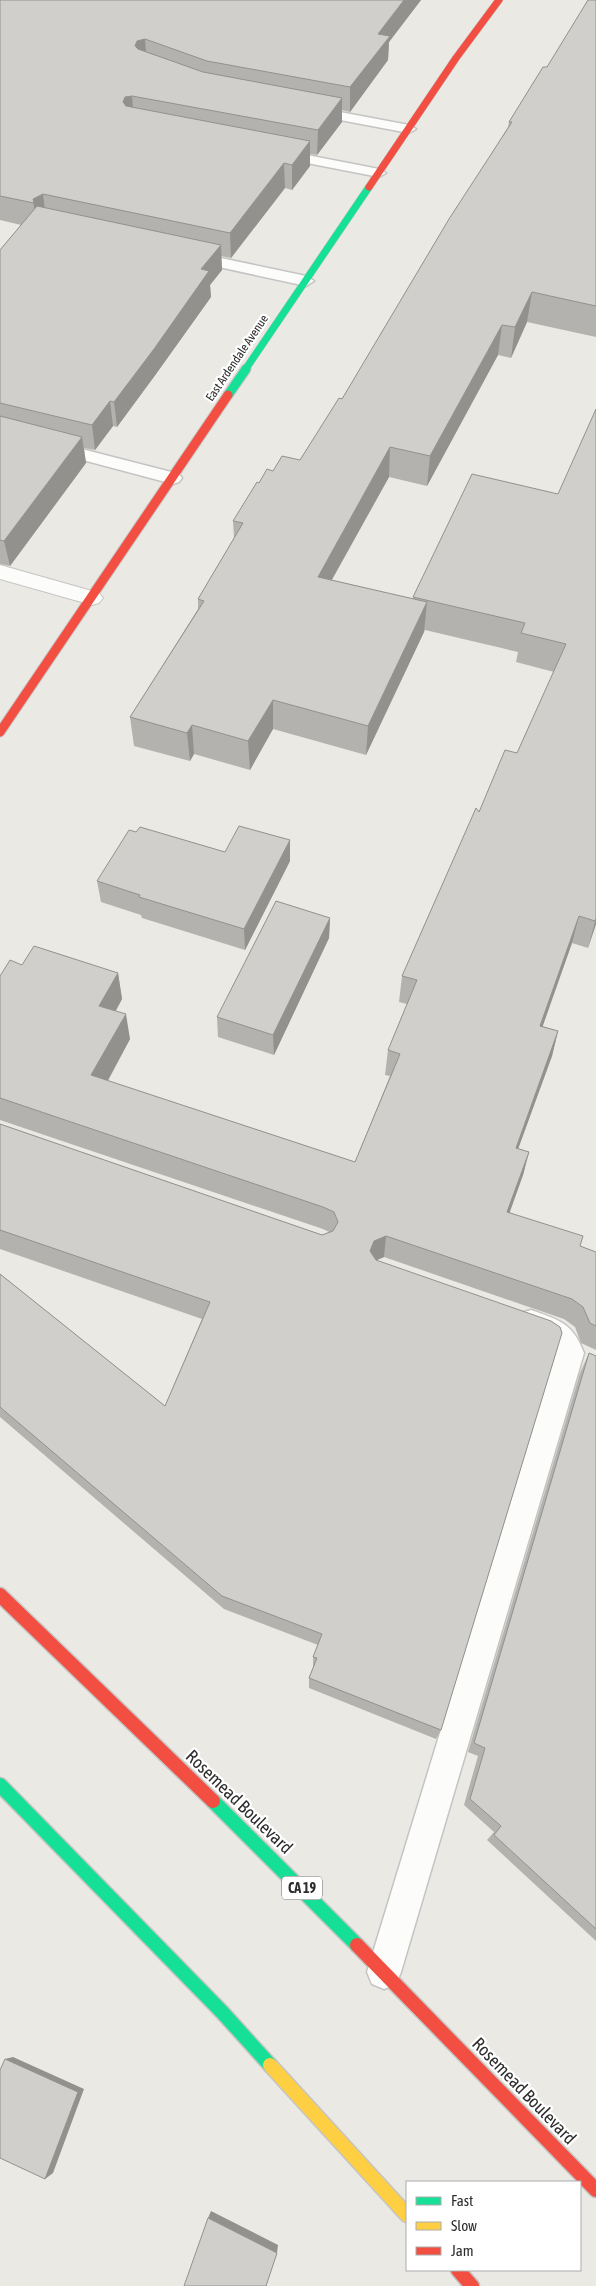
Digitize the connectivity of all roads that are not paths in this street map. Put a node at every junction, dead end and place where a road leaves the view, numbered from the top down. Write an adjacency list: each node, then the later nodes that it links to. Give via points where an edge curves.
1 (499, 0): 3 (street, East Ardendale Avenue)
2 (292, 107): 3 (lane)
3 (409, 129): 5 (street, East Ardendale Avenue)
4 (259, 149): 5 (lane)
5 (379, 173): 7 (street, East Ardendale Avenue)
6 (171, 252): 7 (lane)
7 (306, 281): 9 (street, East Ardendale Avenue)
8 (0, 433): 9 (lane)
9 (173, 478): 11 (street, East Ardendale Avenue)
10 (0, 572): 11 (street)
11 (92, 598): 12 (street, East Ardendale Avenue)
12 (0, 732)
13 (502, 1312): 14 (lane, via 553,1330)
14 (582, 1359): 17 (lane)
15 (0, 1595): 17 (street, Rosemead Boulevard / CA 19)
16 (0, 1785): 19 (street, via 222,2012)
17 (384, 1972): 18 (street, Rosemead Boulevard / CA 19)
18 (596, 2190)
19 (406, 2214)
20 (459, 2271): 21 (street)
21 (472, 2286)

